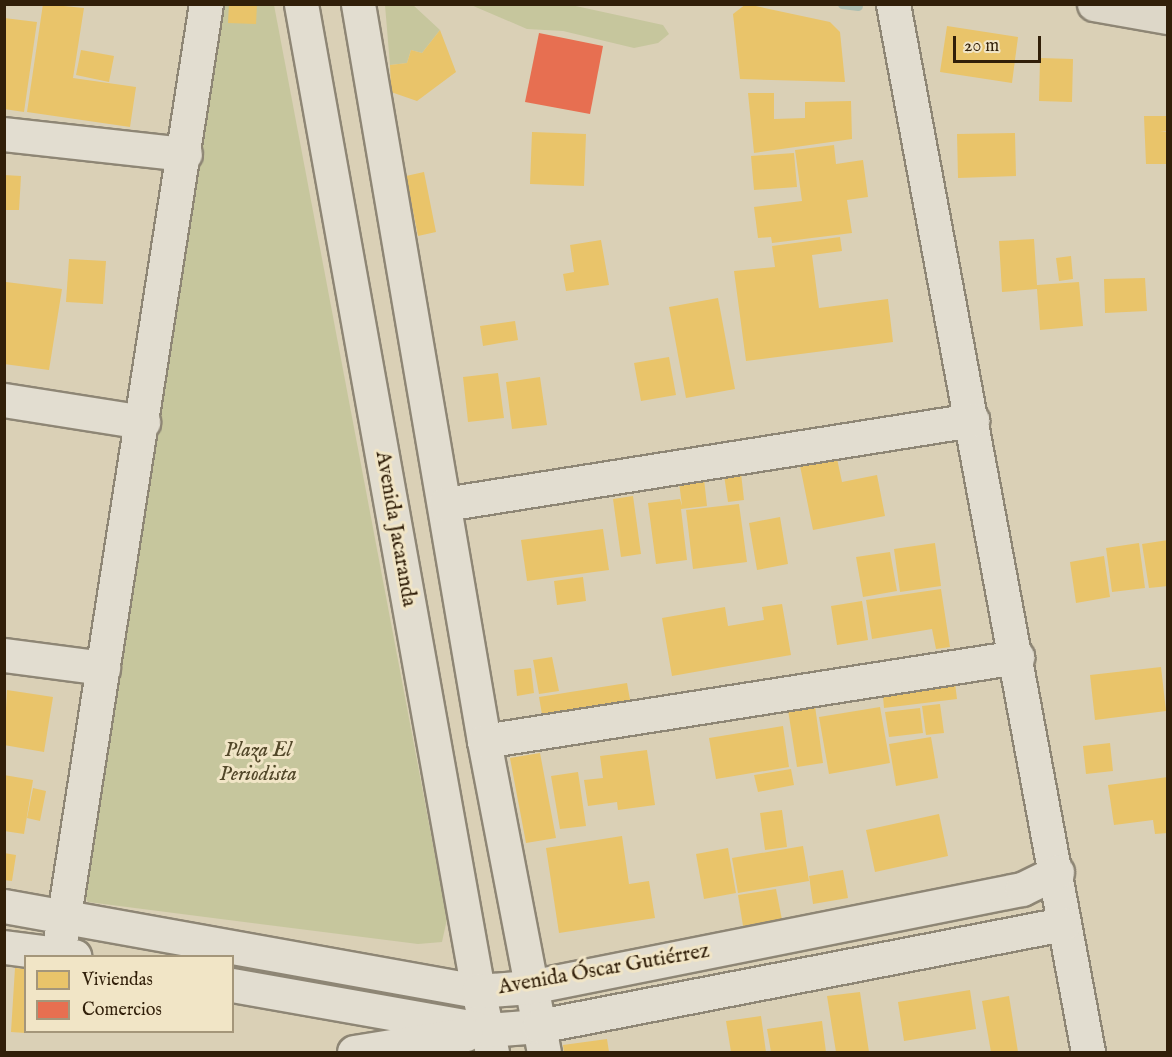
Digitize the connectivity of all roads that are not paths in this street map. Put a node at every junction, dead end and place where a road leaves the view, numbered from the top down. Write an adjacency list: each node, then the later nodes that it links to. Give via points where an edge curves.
1 (206, 4): 8 (street)
2 (301, 4): 25 (street, Avenida Jacaranda)
3 (358, 4): 12 (street)
4 (893, 4): 10 (street)
5 (1094, 4): 6 (main road)
6 (1167, 17)
7 (4, 134): 8 (street)
8 (185, 154): 11 (street)
9 (4, 400): 11 (street)
10 (972, 420): 12 (street); 14 (street)
11 (143, 422): 15 (street)
12 (446, 504): 16 (street)
13 (4, 655): 15 (street)
14 (1017, 657): 16 (street); 17 (street)
15 (103, 668): 19 (street)
16 (484, 741): 24 (street)
17 (1057, 872): 20 (street); 24 (street, Avenida Óscar Gutiérrez, via 1022,889)
18 (4, 906): 19 (street, Avenida Óscar Gutiérrez)
19 (64, 914): 22 (street); 25 (street, Avenida Óscar Gutiérrez)
20 (1063, 924): 26 (street, Avenida Óscar Gutiérrez); 29 (street)
21 (4, 947): 22 (street)
22 (66, 955)
23 (234, 985): 27 (street, Avenida Óscar Gutiérrez)
24 (530, 987): 25 (street, Avenida Óscar Gutiérrez); 26 (street)
25 (478, 991): 27 (street, Avenida Jacaranda)
26 (542, 1039): 27 (street, Avenida Óscar Gutiérrez)
27 (490, 1041): 28 (street)
28 (354, 1053)
29 (1088, 1053)

